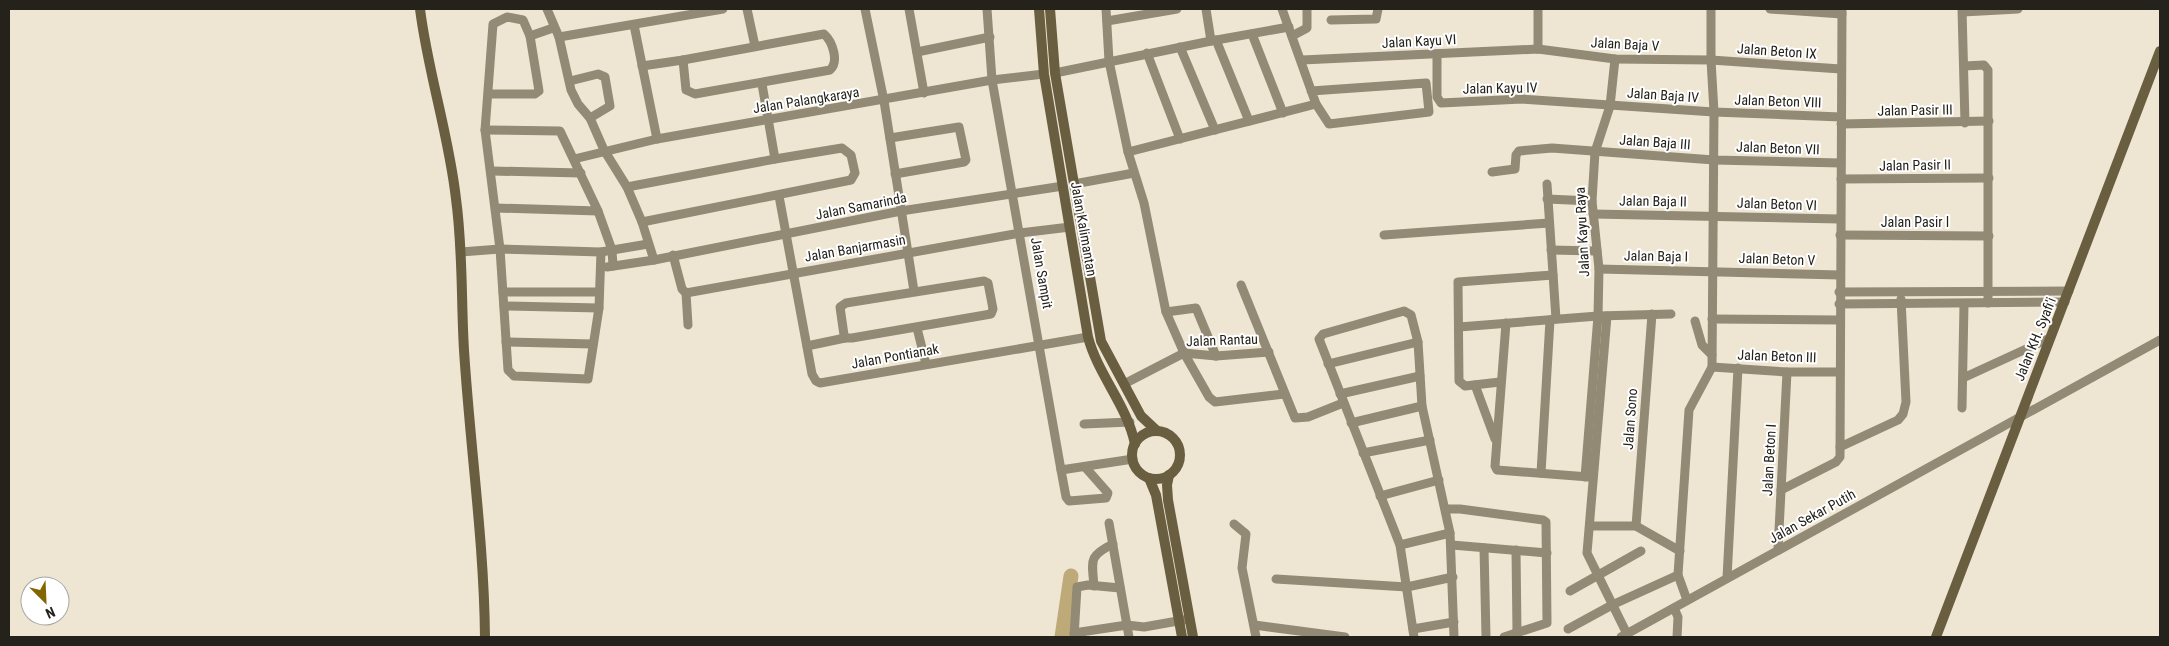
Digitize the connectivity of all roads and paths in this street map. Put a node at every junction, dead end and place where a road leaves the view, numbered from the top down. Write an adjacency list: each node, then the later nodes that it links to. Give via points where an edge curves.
1 (420, 9): 114 (main road, via 448,141)
2 (548, 9): 25 (street)
3 (720, 9): 24 (street)
4 (747, 9): 32 (street)
5 (865, 9): 55 (street)
6 (909, 9): 36 (street)
7 (987, 9): 30 (street, Jalan Sampit)
8 (1039, 9): 48 (main road, Jalan Kalimantan)
9 (1050, 9): 47 (main road, Jalan Kalimantan)
10 (1106, 9): 23 (street)
11 (1177, 9): 23 (street)
12 (1206, 9): 31 (street)
13 (1282, 9): 26 (street)
14 (1307, 9): 26 (street, via 1307,28)
15 (1538, 9): 34 (street)
16 (1711, 9): 42 (street)
17 (1770, 9): 20 (street)
18 (2018, 9): 19 (street)
19 (1962, 10): 45 (street)
20 (1842, 11): 46 (street)
21 (1378, 13): 22 (street)
22 (1331, 20)
23 (1106, 21): 43 (street)
24 (634, 25): 29 (street); 44 (street)
25 (553, 28): 28 (street); 29 (street)
26 (1290, 32): 27 (street); 41 (street)
27 (1252, 34): 31 (street); 59 (street)
28 (530, 36): 54 (street, via 539,91 535,94); 54 (street, via 524,20 507,17 493,24)
29 (559, 37): 49 (street)
30 (990, 37): 36 (street); 50 (street, Jalan Sampit)
31 (1214, 40): 33 (street); 62 (street)
32 (754, 46): 40 (street); 51 (street, via 824,34 836,61 830,70)
33 (1180, 47): 37 (street); 67 (street)
34 (1538, 49): 38 (street, Jalan Kayu VI); 39 (street, Jalan Baja V)
35 (2160, 51): 131 (main road, Jalan KH. Syafi'i)
36 (917, 52): 53 (street)
37 (1147, 54): 43 (street); 70 (street)
38 (1436, 54): 41 (street, Jalan Kayu VI); 57 (street, Jalan Kayu IV, via 1437,97 1441,103 1522,99)
39 (1615, 59): 42 (street, Jalan Baja V); 57 (street, Jalan Kayu Raya)
40 (683, 60): 44 (street); 51 (street, via 686,90 691,93)
41 (1302, 60): 52 (street)
42 (1711, 60): 46 (street, Jalan Beton IX); 58 (street)
43 (1110, 61): 47 (street); 72 (street)
44 (642, 66): 69 (street)
45 (1964, 66): 64 (street); 65 (street, via 1986,67)
46 (1842, 69): 63 (street)
47 (1055, 73): 74 (main road, Jalan Kalimantan)
48 (1044, 74): 50 (street, Jalan Palangkaraya); 77 (main road, Jalan Kalimantan)
49 (570, 80): 60 (street, via 578,104); 60 (street, via 598,74 605,77 610,106)
50 (992, 80): 53 (street, Jalan Palangkaraya); 91 (street, Jalan Sampit)
51 (762, 84): 61 (street)
52 (1311, 91): 56 (street); 56 (street, via 1426,83 1429,110 1427,114 1330,124)
53 (924, 93): 55 (street, Jalan Palangkaraya)
54 (488, 94): 66 (street)
55 (884, 101): 61 (street, Jalan Palangkaraya); 68 (street)
56 (1316, 104): 59 (street)
57 (1610, 106): 58 (street, Jalan Baja IV); 73 (street, Jalan Kayu Raya)
58 (1714, 112): 63 (street, Jalan Beton VIII); 78 (street)
59 (1283, 113): 62 (street)
60 (590, 118): 71 (street)
61 (767, 120): 69 (street, Jalan Palangkaraya); 76 (street)
62 (1249, 121): 67 (street)
63 (1841, 121): 64 (street, Jalan Pasir III); 79 (street)
64 (1965, 122): 65 (street, Jalan Pasir III)
65 (1988, 122): 85 (street)
66 (485, 130): 75 (street, via 560,131); 80 (street)
67 (1215, 130): 70 (street)
68 (890, 138): 84 (street); 84 (street, via 959,127 966,160)
69 (658, 139): 71 (street, Jalan Palangkaraya)
70 (1180, 139): 72 (street)
71 (604, 150): 75 (street, Jalan Palangkaraya); 90 (street)
72 (1128, 152): 83 (street)
73 (1595, 152): 78 (street, Jalan Baja III); 81 (street, Jalan Baja III, via 1552,148 1519,151 1515,169); 94 (street, Jalan Kayu Raya)
74 (1070, 157): 77 (main road); 87 (main road, Jalan Kalimantan)
75 (574, 159): 82 (street)
76 (775, 159): 90 (street); 92 (street, via 842,148 851,155 856,173 851,180)
77 (1058, 159): 89 (main road, Jalan Kalimantan)
78 (1714, 160): 79 (street, Jalan Beton VII); 99 (street)
79 (1841, 163): 86 (street)
80 (492, 171): 82 (street); 95 (street)
81 (1492, 172)
82 (581, 173): 96 (street)
83 (1134, 173): 87 (street); 144 (street, via 1144,203)
84 (895, 174): 97 (street)
85 (1989, 178): 86 (street, Jalan Pasir II); 108 (street)
86 (1841, 179): 100 (street)
87 (1074, 184): 127 (main road, Jalan Kalimantan)
88 (1546, 184): 93 (street)
89 (1063, 186): 91 (street, Jalan Samarinda); 103 (main road, Jalan Kalimantan)
90 (627, 187): 101 (street)
91 (1013, 192): 97 (street, Jalan Samarinda); 104 (street, Jalan Sampit)
92 (779, 196): 101 (street); 105 (street, Jalan Pontianak)
93 (1547, 199): 94 (street); 102 (street)
94 (1592, 201): 98 (street, Jalan Kayu Raya)
95 (496, 208): 96 (street); 110 (street)
96 (598, 211): 111 (street)
97 (901, 211): 105 (street, Jalan Samarinda); 116 (street)
98 (1593, 214): 99 (street, Jalan Baja II); 113 (street, Jalan Kayu Raya)
99 (1713, 216): 100 (street, Jalan Beton VI); 122 (street)
100 (1840, 219): 107 (street)
101 (642, 222): 109 (street)
102 (1549, 223): 106 (street); 112 (street)
103 (1070, 227): 104 (street, Jalan Banjarmasin); 128 (main road, Jalan Kalimantan)
104 (1020, 233): 116 (street, Jalan Banjarmasin); 163 (street, Jalan Sampit)
105 (786, 235): 117 (street, Jalan Samarinda); 123 (street, Jalan Pontianak)
106 (1384, 235)
107 (1840, 235): 108 (street, Jalan Pasir I); 125 (street)
108 (1989, 236): 130 (street)
109 (648, 244): 111 (street); 118 (street)
110 (500, 249): 114 (street); 115 (street); 132 (street)
111 (612, 250): 115 (street); 119 (street)
112 (1551, 250): 113 (street); 124 (street)
113 (1597, 251): 120 (street, Jalan Kayu Raya)
114 (461, 252): 241 (main road, via 464,349 485,589)
115 (601, 252): 121 (street)
116 (908, 252): 123 (street, Jalan Banjarmasin); 135 (street)
117 (669, 255): 118 (street, Jalan Samarinda); 134 (street)
118 (654, 260): 119 (street, Jalan Samarinda)
119 (613, 266): 121 (street, Jalan Samarinda)
120 (1599, 269): 122 (street, Jalan Baja I); 147 (street, Jalan Kayu Raya)
121 (600, 270): 133 (street)
122 (1713, 271): 125 (street, Jalan Beton V); 149 (street)
123 (794, 273): 134 (street, Jalan Banjarmasin); 164 (street, Jalan Pontianak)
124 (1553, 275): 148 (street); 154 (street, via 1458,282)
125 (1840, 275): 136 (street)
126 (1242, 285): 165 (street)
127 (1091, 286): 128 (main road); 178 (main road, Jalan Kalimantan, via 1101,341)
128 (1080, 288): 156 (main road, Jalan Kalimantan)
129 (1901, 291): 130 (street); 136 (street); 141 (street)
130 (1989, 291): 131 (street); 138 (street)
131 (2069, 291): 137 (main road, Jalan KH. Syafi'i)
132 (503, 292): 133 (street); 142 (street)
133 (599, 292): 143 (street)
134 (686, 292): 153 (street)
135 (914, 292): 155 (street, via 984,280 988,283 993,309 991,314); 157 (street, via 842,304)
136 (1839, 292): 139 (street)
137 (2065, 302): 138 (street); 158 (main road, Jalan KH. Syafi'i)
138 (1988, 303): 140 (street)
139 (1840, 304): 141 (street); 150 (street)
140 (1964, 304): 141 (street); 176 (street)
141 (1901, 305): 192 (street, via 1906,402 1903,414 1898,420)
142 (504, 306): 143 (street); 160 (street)
143 (599, 308): 162 (street)
144 (1166, 312): 166 (street); 168 (street, via 1196,308)
145 (1652, 314): 146 (street); 147 (street); 208 (street, Jalan Sono)
146 (1671, 314)
147 (1602, 316): 148 (street); 199 (street, Jalan Kayu Raya)
148 (1553, 319): 152 (street); 197 (street)
149 (1712, 319): 150 (street); 167 (street)
150 (1840, 320): 174 (street)
151 (1695, 321): 167 (street, via 1702,345)
152 (1506, 323): 154 (street); 177 (street)
153 (688, 325)
154 (1459, 327): 179 (street, via 1459,381 1465,386)
155 (917, 328): 157 (street); 169 (street)
156 (1088, 337): 163 (street, Jalan Pontianak); 185 (main road, Jalan Kalimantan, via 1093,353)
157 (845, 338): 164 (street)
158 (2050, 338): 176 (street); 184 (main road, Jalan KH. Syafi'i)
159 (2160, 340): 184 (street, Jalan Sekar Putih)
160 (506, 342): 162 (street); 162 (street, via 508,370 514,376 584,380 590,376)
161 (1418, 342): 170 (street); 170 (street, via 1411,314 1404,311 1319,336); 175 (street)
162 (593, 344)
163 (1041, 344): 169 (street, Jalan Pontianak); 196 (street, Jalan Sampit)
164 (807, 346): 169 (street, Jalan Pontianak, via 812,374 820,383)
165 (1269, 352): 168 (street, Jalan Rantau); 180 (street)
166 (1184, 353): 168 (street, Jalan Rantau); 178 (street, Jalan Rantau); 180 (street, via 1215,402)
167 (1712, 355): 171 (street)
168 (1216, 356)
169 (926, 364)
170 (1328, 364): 181 (street)
171 (1712, 367): 172 (street, Jalan Beton III); 217 (street, via 1689,410)
172 (1738, 368): 173 (street, Jalan Beton III); 223 (street)
173 (1787, 372): 174 (street, Jalan Beton III); 202 (street, Jalan Beton I)
174 (1840, 372): 192 (street)
175 (1420, 376): 181 (street); 182 (street)
176 (1963, 378): 183 (street)
177 (1500, 382): 179 (street); 191 (street)
178 (1124, 384): 188 (main road, Jalan Kalimantan, via 1142,416)
179 (1475, 385): 191 (street)
180 (1284, 394): 181 (street, via 1295,418 1308,417)
181 (1342, 398): 186 (street)
182 (1422, 406): 186 (street); 189 (street)
183 (1962, 408)
184 (2018, 419): 215 (street, Jalan Sekar Putih); 251 (main road, Jalan KH. Syafi'i)
185 (1130, 422): 187 (street); 190 (main road, Jalan Kalimantan)
186 (1352, 423): 193 (street)
187 (1084, 424)
188 (1157, 431): 190 (main road, via 1148,432); 198 (main road, via 1171,436 1179,448 1179,463)
189 (1430, 440): 193 (street); 201 (street)
190 (1135, 444): 194 (main road)
191 (1496, 444): 197 (street, via 1497,470)
192 (1840, 447): 202 (street, via 1838,461)
193 (1363, 453): 203 (street)
194 (1133, 459): 195 (street); 200 (main road, via 1136,467)
195 (1085, 467): 196 (street); 196 (street, Jalan Sampit, via 1108,494 1106,498 1069,501)
196 (1061, 470)
197 (1541, 473): 199 (street)
198 (1169, 475): 200 (main road); 231 (main road, via 1168,500)
199 (1590, 477): 207 (street, Jalan Kayu Raya)
200 (1149, 478): 231 (main road, via 1156,495)
201 (1439, 480): 203 (street); 204 (street)
202 (1781, 490): 215 (street, Jalan Beton I)
203 (1380, 496): 211 (street)
204 (1446, 509): 209 (street); 218 (street, via 1543,520 1547,526)
205 (1109, 523): 210 (street)
206 (1234, 524): 234 (street, via 1246,534 1242,568)
207 (1590, 526): 208 (street); 220 (street, Jalan Kayu Raya, via 1587,553)
208 (1636, 526): 217 (street)
209 (1450, 533): 211 (street); 212 (street)
210 (1112, 544): 224 (street, via 1094,556); 226 (street)
211 (1400, 544): 225 (street)
212 (1452, 545): 213 (street); 221 (street)
213 (1484, 548): 214 (street); 248 (street)
214 (1516, 550): 218 (street); 238 (street)
215 (1778, 550): 223 (street, Jalan Sekar Putih)
216 (1641, 551): 220 (street)
217 (1680, 552): 219 (street)
218 (1547, 553): 238 (street, via 1547,624)
219 (1678, 575): 228 (street); 229 (street)
220 (1598, 576): 227 (street); 229 (street, Jalan Kayu Raya)
221 (1454, 577): 225 (street); 232 (street)
222 (1276, 578): 225 (street)
223 (1727, 578): 228 (street, Jalan Sekar Putih)
224 (1094, 586): 226 (street); 239 (street, via 1080,585 1075,590)
225 (1407, 587): 237 (street)
226 (1120, 588): 233 (street)
227 (1570, 591)
228 (1687, 600): 230 (street, Jalan Sekar Putih)
229 (1612, 605): 236 (street); 240 (street, Jalan Kayu Raya)
230 (1674, 608): 240 (street, Jalan Sekar Putih); 250 (street, via 1678,617)
231 (1184, 620): 235 (street); 243 (main road); 244 (main road)
232 (1454, 622): 237 (street); 247 (street)
233 (1127, 625): 235 (street); 239 (street); 242 (street)
234 (1254, 625): 245 (street); 246 (street)
235 (1144, 627): 242 (street)
236 (1568, 630)
237 (1413, 633)
238 (1517, 633): 249 (street)
239 (1074, 635)
240 (1624, 636)
241 (485, 637)
242 (1126, 637)
243 (1182, 637)
244 (1192, 637)
245 (1256, 637)
246 (1346, 637)
247 (1454, 637)
248 (1486, 637)
249 (1504, 637)
250 (1677, 637)
251 (1936, 637)

